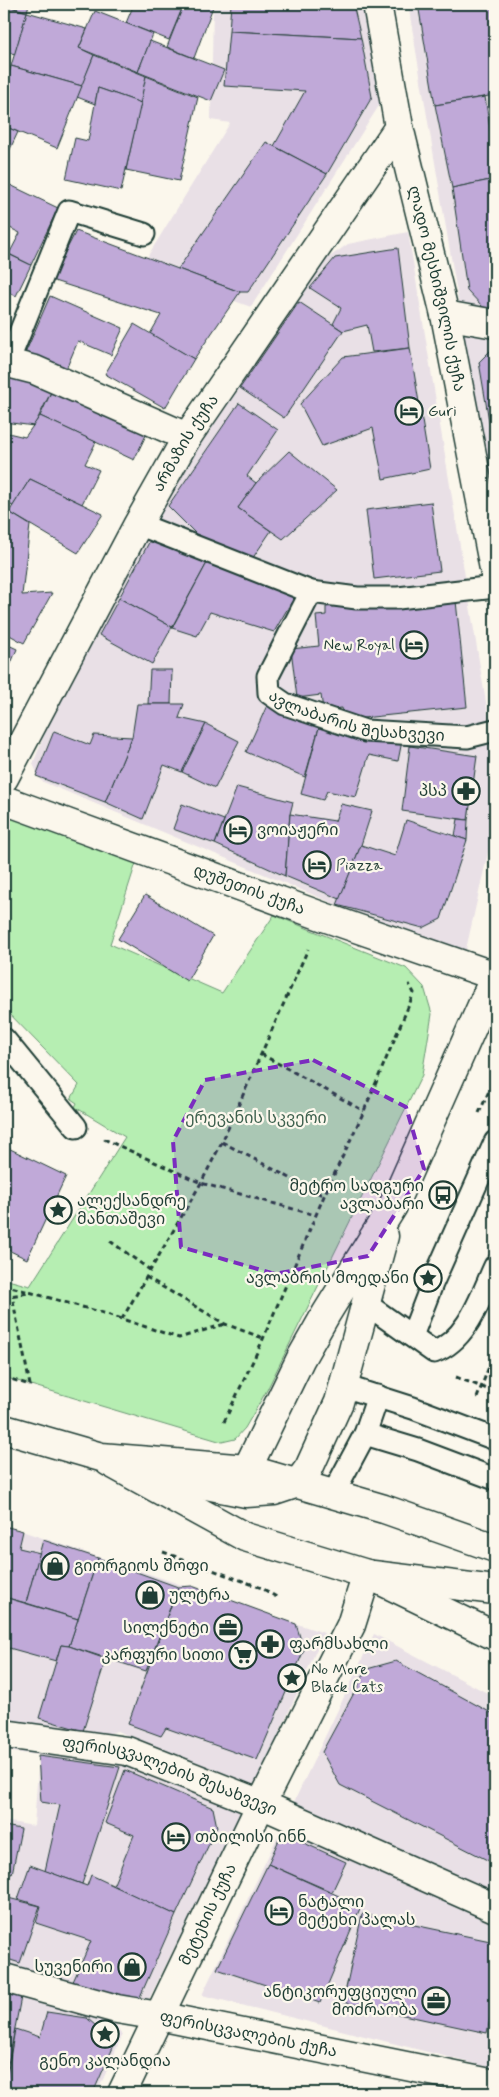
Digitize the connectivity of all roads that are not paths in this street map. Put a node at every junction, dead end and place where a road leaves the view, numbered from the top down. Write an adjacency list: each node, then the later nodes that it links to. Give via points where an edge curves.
1 (377, 4): 2 (street, ლადო მესხიშვილის ქუჩა)
2 (399, 127): 4 (street, ლადო მესხიშვილის ქუჩა); 7 (street, არმაზის ქუჩა)
3 (144, 234): 6 (lane, via 69,211)
4 (445, 315): 5 (street); 9 (street, ლადო მესხიშვილის ქუჩა)
5 (495, 324)
6 (6, 362): 7 (street, via 35,370)
7 (188, 437): 8 (street, არმაზის ქუჩა)
8 (138, 524): 11 (lane); 13 (street, არმაზის ქუჩა)
9 (495, 574)
10 (495, 587): 11 (lane, via 398,598 357,598)
11 (311, 592): 12 (lane, ავლაბარის შესახვევი, via 268,676 269,693 286,704 365,731 467,737)
12 (495, 730)
13 (4, 778)
14 (4, 800): 15 (street, დუშეთის ქუჩა)
15 (495, 976): 19 (street)
16 (4, 1040): 17 (lane)
17 (76, 1127)
18 (495, 1142): 22 (lane)
19 (393, 1206): 21 (street); 29 (street, via 301,1358)
20 (495, 1266): 22 (lane, via 474,1312 454,1342 434,1352)
21 (365, 1303): 22 (lane); 23 (street)
22 (412, 1336)
23 (344, 1386): 24 (lane); 31 (street, via 320,1447)
24 (378, 1396): 26 (lane); 27 (lane)
25 (4, 1429): 28 (street)
26 (365, 1434): 30 (lane); 32 (lane)
27 (495, 1439)
28 (101, 1457): 29 (street); 31 (street, via 181,1480 246,1493 274,1491); 34 (street, via 245,1537)
29 (247, 1469): 31 (street)
30 (495, 1479)
31 (298, 1483): 32 (street)
32 (333, 1494): 33 (street)
33 (495, 1548)
34 (367, 1574): 35 (street); 36 (street); 38 (street, მეტეხის ქუჩა, via 352,1625)
35 (495, 1590)
36 (495, 1636)
37 (4, 1734): 38 (street, ფერისცვალების შესახვევი, via 127,1751)
38 (261, 1804): 39 (street, ფერისცვალების შესახვევი); 41 (street, მეტეხის ქუჩა)
39 (495, 1908)
40 (4, 1978): 41 (street, ფერისცვალების ქუჩა, via 117,2009)
41 (159, 2016): 42 (street, ფერისცვალების ქუჩა); 43 (street, მეტეხის ქუჩა)
42 (495, 2084)
43 (122, 2093)

